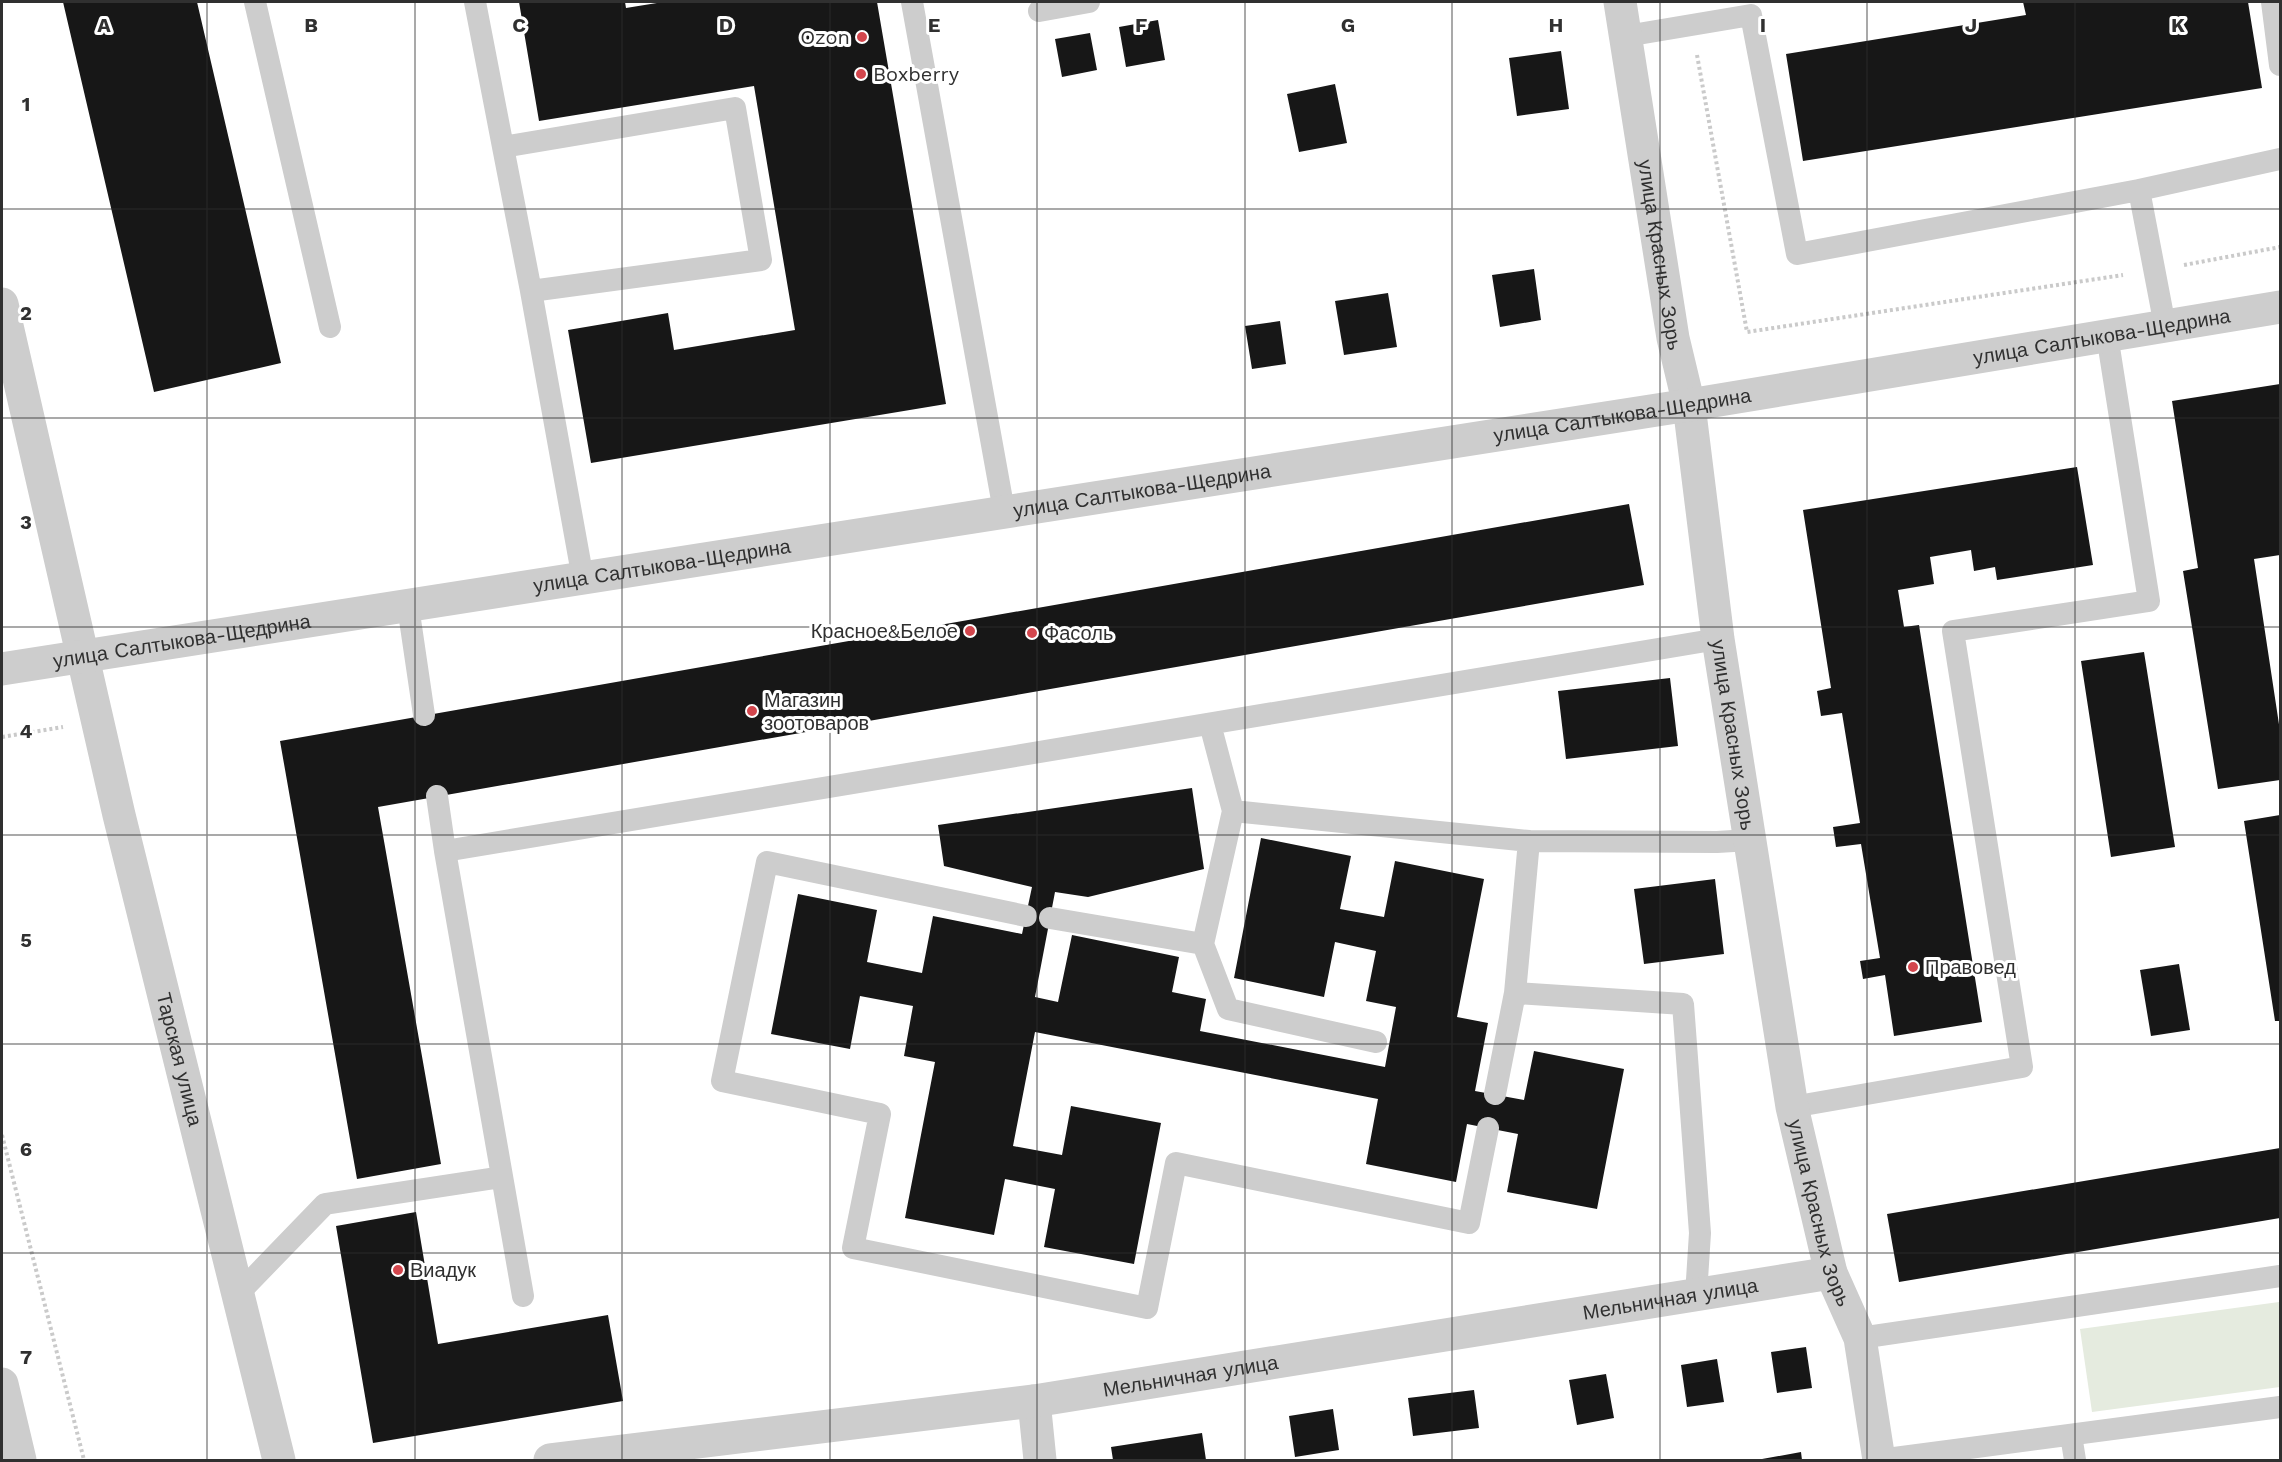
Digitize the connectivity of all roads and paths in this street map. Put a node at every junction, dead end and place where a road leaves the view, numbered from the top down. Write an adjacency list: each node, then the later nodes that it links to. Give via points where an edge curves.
1 (255, 2): 18 (lane)
2 (475, 2): 11 (lane)
3 (912, 2): 21 (lane)
4 (1089, 2): 8 (lane)
5 (1620, 2): 9 (street, улица Красных Зорь)
6 (2271, 2): 10 (lane)
7 (1750, 8): 9 (lane); 13 (lane, via 1797,254)
8 (1039, 10)
9 (1626, 36): 20 (street, улица Красных Зорь, via 1673,338)
10 (2280, 65)
11 (502, 147): 14 (lane); 14 (lane, via 735,108 761,260)
12 (2280, 159): 13 (lane)
13 (2139, 190): 17 (lane)
14 (531, 291): 22 (lane)
15 (2, 304): 25 (street, Тарская улица)
16 (2280, 308): 17 (street, улица Салтыкова-Щедрина)
17 (2165, 326): 19 (street, улица Салтыкова-Щедрина)
18 (330, 327)
19 (2107, 335): 20 (street, улица Салтыкова-Щедрина); 42 (lane, via 2149,601 1953,631 2022,1067)
20 (1689, 405): 21 (street, улица Салтыкова-Щедрина); 24 (street, улица Красных Зорь)
21 (1004, 511): 22 (street, улица Салтыкова-Щедрина)
22 (583, 579): 23 (street, улица Салтыкова-Щедрина)
23 (408, 606): 25 (street, улица Салтыкова-Щедрина); 27 (lane)
24 (1718, 639): 29 (lane); 33 (street, улица Красных Зорь)
25 (84, 656): 26 (street, улица Салтыкова-Щедрина); 28 (street, Тарская улица)
26 (2, 669)
27 (424, 715)
28 (98, 721): 30 (path); 48 (street, Тарская улица)
29 (1210, 724): 32 (lane); 35 (lane)
30 (2, 737)
31 (437, 796): 35 (lane)
32 (1233, 811): 34 (lane); 38 (lane)
33 (1750, 840): 34 (lane); 42 (street, улица Красных Зорь)
34 (1529, 841): 39 (lane)
35 (445, 851): 45 (lane)
36 (1026, 916): 43 (lane, via 767,862 722,1081 880,1114 853,1248 1147,1308 1176,1163 1469,1223)
37 (1050, 918): 38 (lane)
38 (1203, 944): 40 (lane, via 1228,1010)
39 (1515, 993): 41 (lane); 49 (lane, via 1683,1004 1700,1233)
40 (1376, 1042)
41 (1495, 1094)
42 (1792, 1107): 46 (street, улица Красных Зорь)
43 (1488, 1128)
44 (2, 1135): 58 (path)
45 (502, 1177): 48 (lane, via 325,1204); 50 (lane)
46 (1831, 1273): 49 (street, Мельничная улица); 51 (street, улица Красных Зорь)
47 (2280, 1276): 51 (lane)
48 (237, 1295): 59 (street, Тарская улица)
49 (1696, 1295): 53 (street, Мельничная улица)
50 (523, 1296)
51 (1860, 1338): 56 (street, улица Красных Зорь)
52 (2, 1384): 57 (street)
53 (1034, 1401): 60 (street, Мельничная улица); 61 (street)
54 (2280, 1407): 55 (lane)
55 (2071, 1435): 56 (lane); 62 (lane)
56 (1879, 1460)
57 (20, 1461)
58 (84, 1461)
59 (279, 1461)
60 (550, 1461)
61 (1040, 1461)
62 (2075, 1461)

